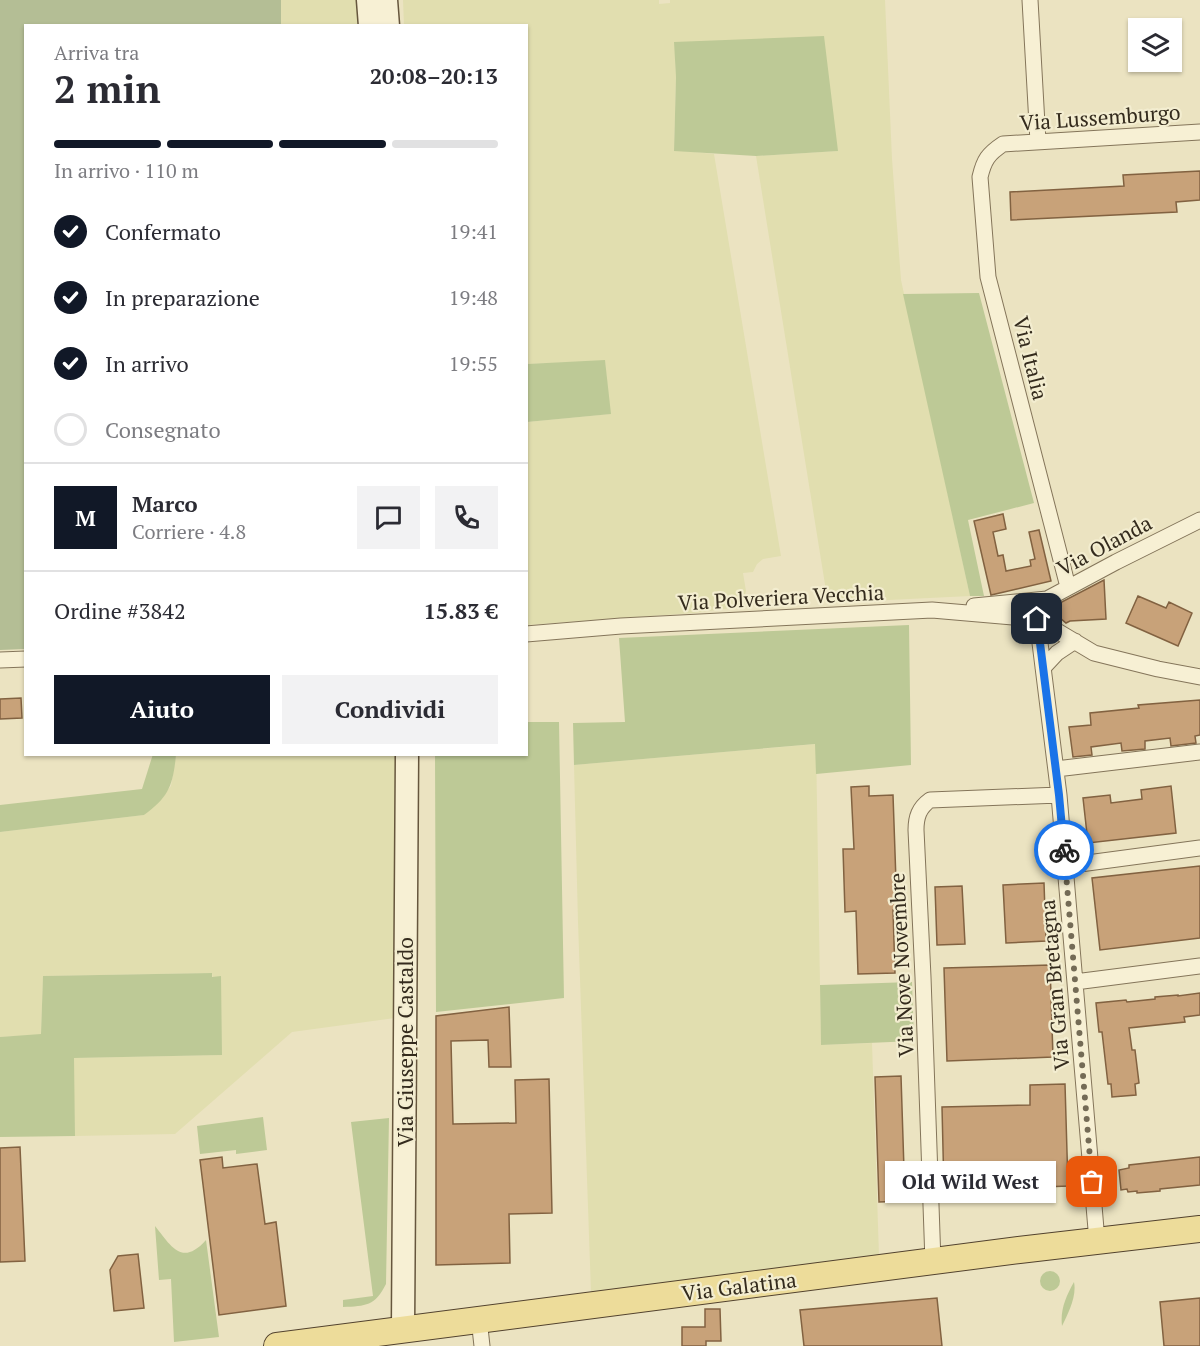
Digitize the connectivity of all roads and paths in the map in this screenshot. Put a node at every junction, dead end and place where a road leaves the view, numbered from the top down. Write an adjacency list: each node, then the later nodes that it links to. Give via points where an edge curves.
1 (368, 0): 4 (street)
2 (386, 0): 5 (street)
3 (1030, 0): 7 (street)
4 (370, 24)
5 (388, 24)
6 (1200, 132): 7 (street, Via Lussemburgo)
7 (1038, 142): 8 (street, Via Lussemburgo)
8 (1003, 144): 10 (street, Via Italia, via 991,152 980,177 988,277)
9 (1200, 520): 10 (street, Via Olanda)
10 (1068, 587): 11 (street, Via Olanda)
11 (1047, 599): 12 (street); 13 (street, Via Olanda)
12 (932, 610): 13 (street, Via Polveriera Vecchia); 14 (street, Via Polveriera Vecchia)
13 (1037, 619): 15 (street); 18 (street, Via Gran Bretagna)
14 (528, 634)
15 (1075, 641): 18 (street); 19 (street, via 1094,652)
16 (24, 658): 17 (street)
17 (0, 660)
18 (1043, 668): 23 (street, Via Gran Bretagna)
19 (1200, 677)
20 (1200, 752): 23 (street)
21 (407, 756): 33 (street, Via Giuseppe Castaldo)
22 (421, 756): 33 (street, Via Giuseppe Castaldo)
23 (1056, 769): 24 (street, Via Gran Bretagna)
24 (1059, 795): 26 (street, Via Gran Bretagna); 31 (street, Via Nove Novembre, via 930,801 918,814 915,830)
25 (1200, 848): 26 (street)
26 (1065, 866): 28 (street, Via Gran Bretagna)
27 (1200, 966): 28 (street)
28 (1075, 982): 30 (street, Via Gran Bretagna)
29 (1200, 1229): 30 (main road, Via Galatina)
30 (1097, 1241): 31 (main road, Via Galatina)
31 (933, 1262): 32 (main road, Via Galatina)
32 (479, 1319): 33 (main road, Via Galatina); 35 (street)
33 (411, 1328): 34 (main road, Via Galatina)
34 (278, 1346)
35 (482, 1346)

